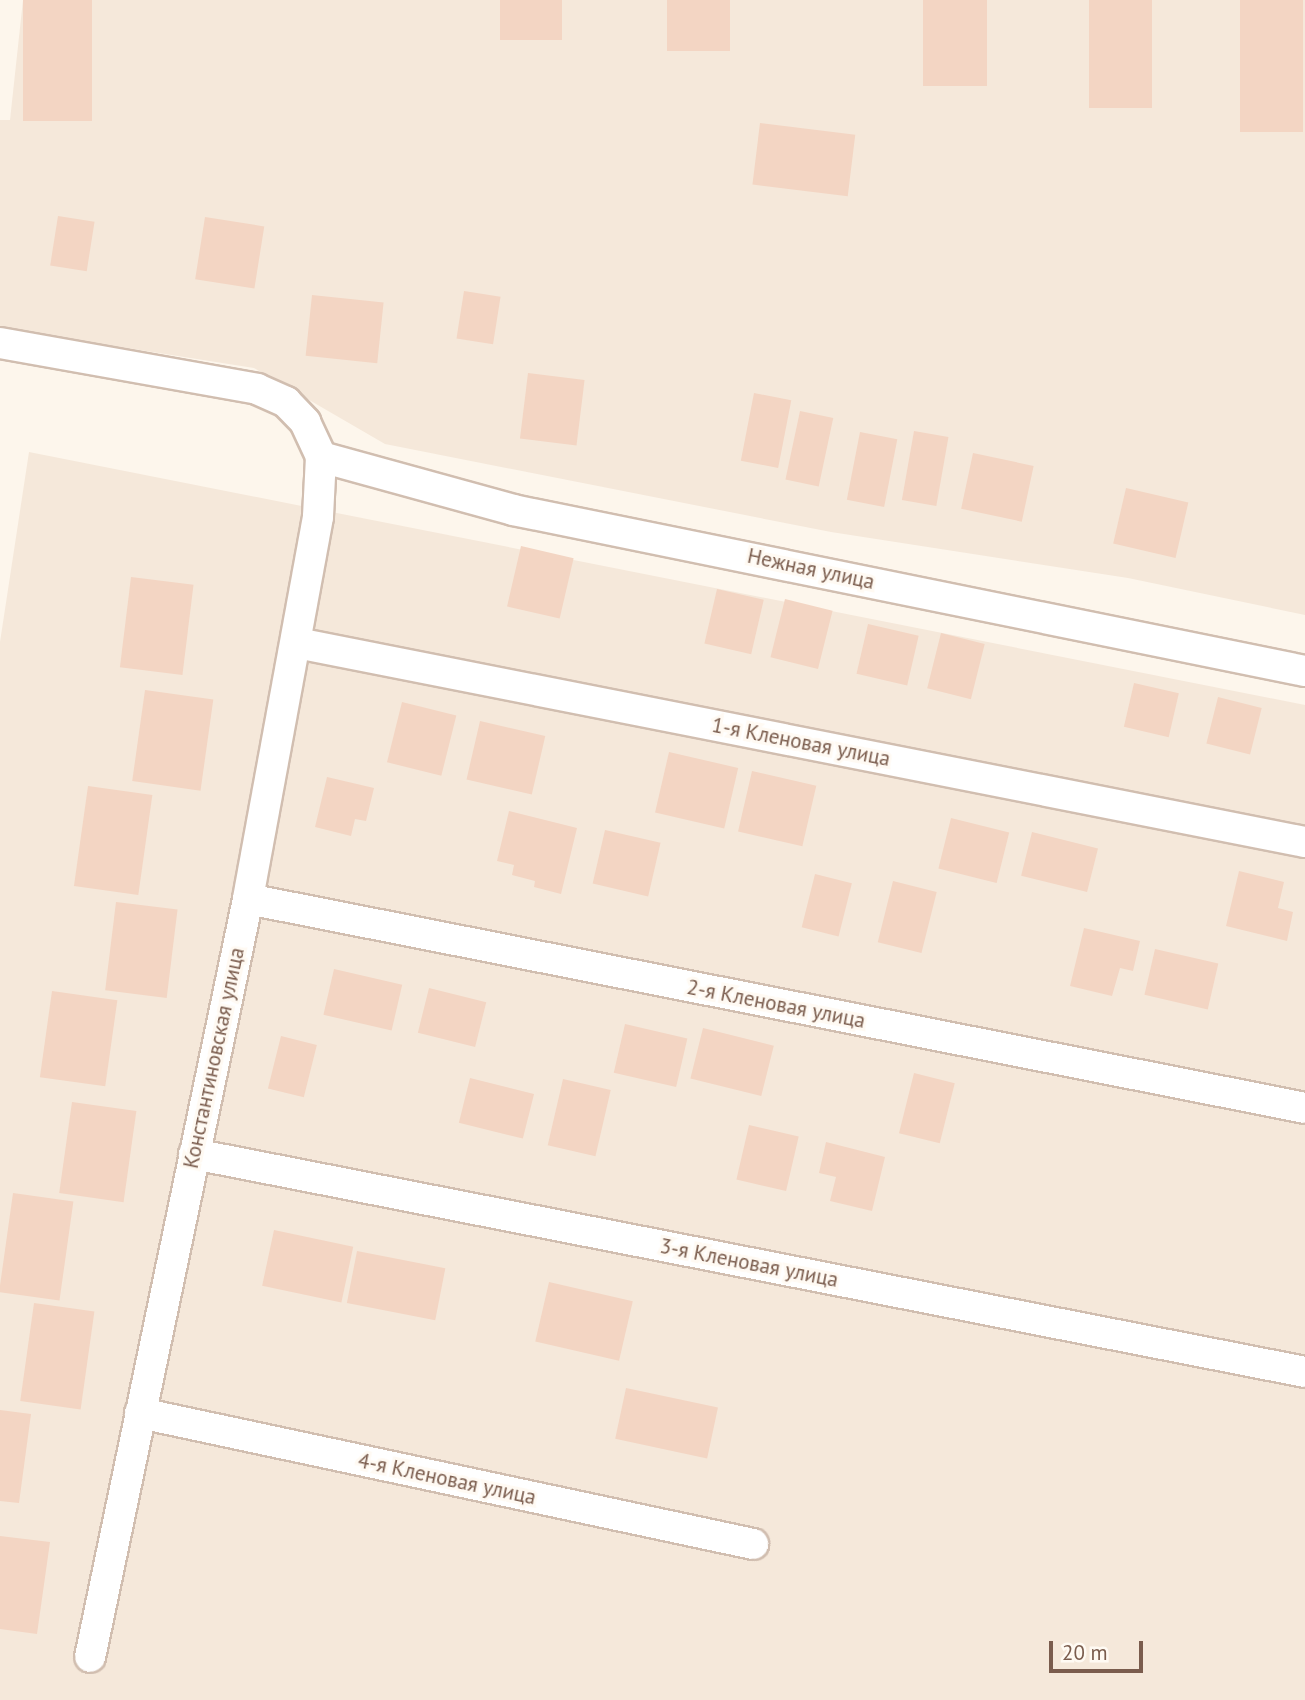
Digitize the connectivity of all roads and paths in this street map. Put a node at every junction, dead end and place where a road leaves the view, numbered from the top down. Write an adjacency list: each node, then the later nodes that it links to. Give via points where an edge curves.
1 (0, 343): 2 (street, via 257,388 299,415)
2 (321, 457): 3 (street, Константиновская улица); 4 (street, Нежная улица, via 513,510)
3 (297, 643): 5 (street, 1-я Кленовая улица); 6 (street, Константиновская улица)
4 (1305, 671)
5 (1305, 842)
6 (248, 899): 7 (street, 2-я Кленовая улица); 8 (street, Константиновская улица)
7 (1305, 1108)
8 (194, 1154): 9 (street, 3-я Кленовая улица); 10 (street, Константиновская улица)
9 (1305, 1372)
10 (140, 1413): 11 (street, 4-я Кленовая улица); 12 (street, Константиновская улица)
11 (753, 1544)
12 (90, 1657)

